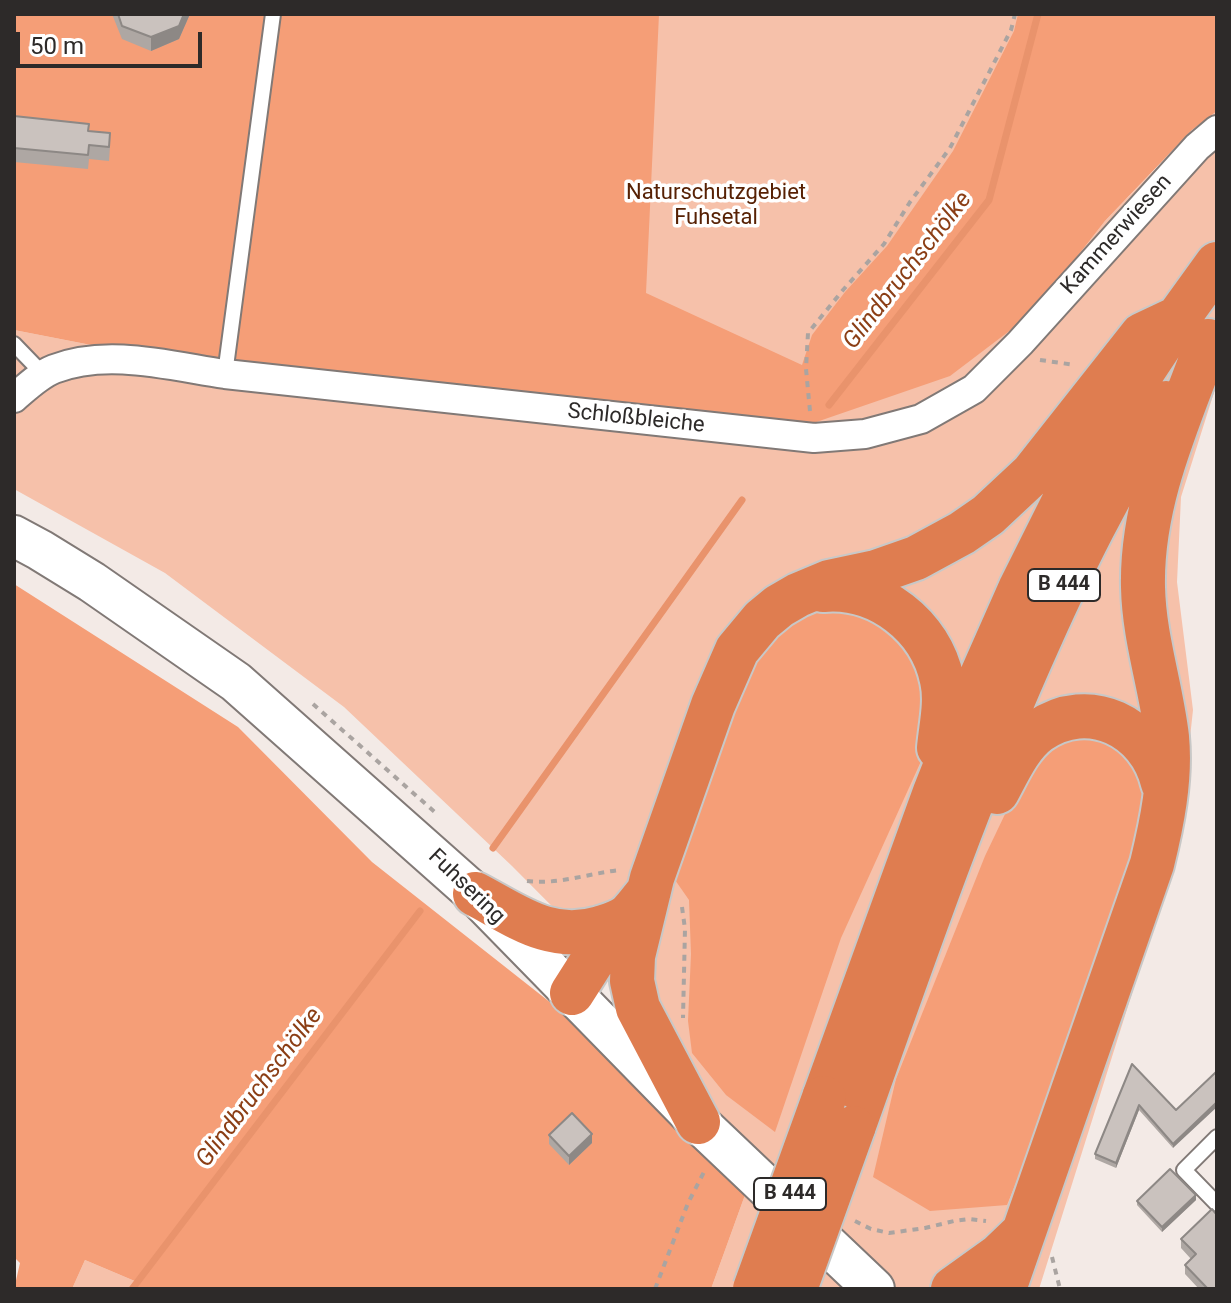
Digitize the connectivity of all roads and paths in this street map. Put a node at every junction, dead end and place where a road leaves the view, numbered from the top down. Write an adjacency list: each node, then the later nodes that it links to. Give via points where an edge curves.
1 (273, 14): 10 (lane)
2 (1015, 14): 12 (path, via 950,148 884,244 808,333 806,369)
3 (1217, 130): 6 (street, Kammerwiesen)
4 (1217, 264): 5 (highway, B 444)
5 (1201, 329): 14 (highway, via 1142,335 1033,473 962,533 916,558); 15 (highway, B 444, via 1117,410 1021,587); 16 (highway, via 1155,490 1143,556 1145,625 1167,740); 17 (highway, B 444, via 1063,586)
6 (1020, 343): 8 (path, via 1041,361); 12 (street, Schloßbleiche, via 974,389 921,419 865,434)
7 (14, 344): 9 (lane)
8 (1079, 366)
9 (43, 374): 10 (street, Schloßbleiche, via 74,362 110,360); 11 (street, Schloßbleiche)
10 (225, 374): 12 (street, Schloßbleiche)
11 (14, 398)
12 (814, 438)
13 (14, 536): 18 (main road, Fuhsering, via 92,582 236,682)
14 (798, 595): 15 (highway, via 832,589 867,595 900,613 927,643 944,700); 19 (highway, via 762,620 728,668)
15 (935, 792): 21 (highway, B 444)
16 (1164, 799): 17 (highway, via 1158,765 1138,737 1107,720 1073,717 1027,741 979,823); 25 (highway, via 1152,864)
17 (954, 846): 21 (highway, B 444)
18 (475, 894): 19 (highway, via 555,931); 20 (main road, Fuhsering)
19 (637, 921): 20 (highway, via 615,978); 22 (highway, via 632,981 638,1008)
20 (572, 993): 22 (main road, Fuhsering)
21 (839, 1113): 27 (highway, B 444, bridge); 28 (highway, B 444, bridge)
22 (709, 1132): 26 (path); 29 (main road, Fuhsering)
23 (1217, 1137): 24 (lane, via 1184,1170)
24 (1217, 1204)
25 (1023, 1233): 30 (highway); 31 (highway)
26 (655, 1289)
27 (755, 1289)
28 (795, 1289)
29 (874, 1289)
30 (953, 1289)
31 (1004, 1289)

